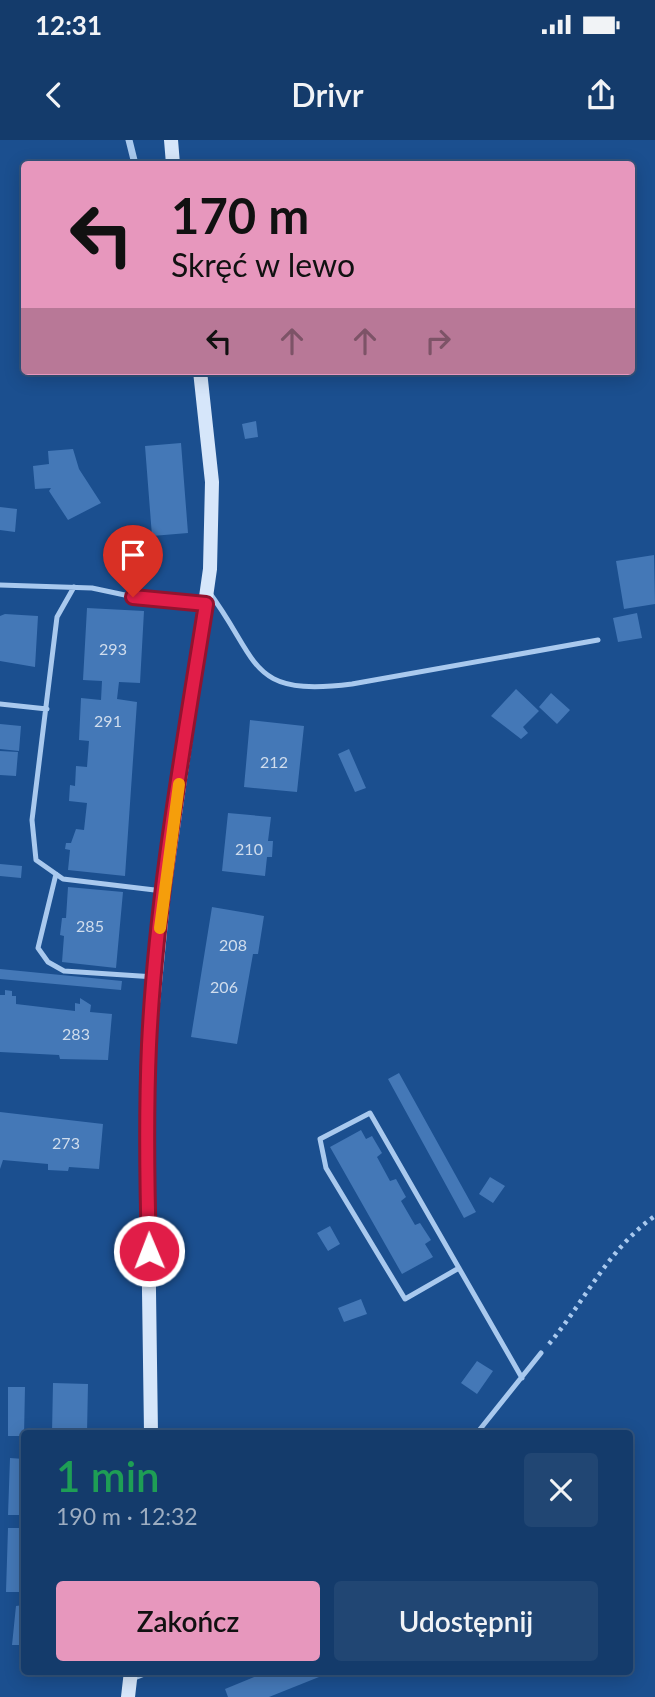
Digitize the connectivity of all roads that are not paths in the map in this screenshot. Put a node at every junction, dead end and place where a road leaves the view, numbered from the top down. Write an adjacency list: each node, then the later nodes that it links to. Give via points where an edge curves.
1 (129, 140): 3 (street)
2 (171, 140): 4 (main road)
3 (134, 161)
4 (173, 161)
5 (200, 375): 8 (main road, via 212,482)
6 (0, 585): 7 (lane)
7 (74, 587): 8 (lane, via 153,601); 11 (lane, via 57,617)
8 (206, 597): 9 (lane, via 242,649 269,678 291,686 352,684); 13 (main road)
9 (598, 640)
10 (0, 704): 11 (lane)
11 (47, 709): 12 (lane, via 32,820 36,860)
12 (56, 874): 13 (lane, via 63,879); 14 (lane, via 38,948 48,962 64,971)
13 (164, 891): 14 (main road)
14 (155, 977): 18 (main road, via 147,1149)
15 (459, 1268): 15 (lane, via 370,1113 320,1139 326,1168 405,1299); 17 (lane)
16 (541, 1353): 17 (lane)
17 (522, 1378): 19 (lane)
18 (151, 1430)
19 (479, 1430)
20 (130, 1676): 21 (main road)
21 (128, 1697)

